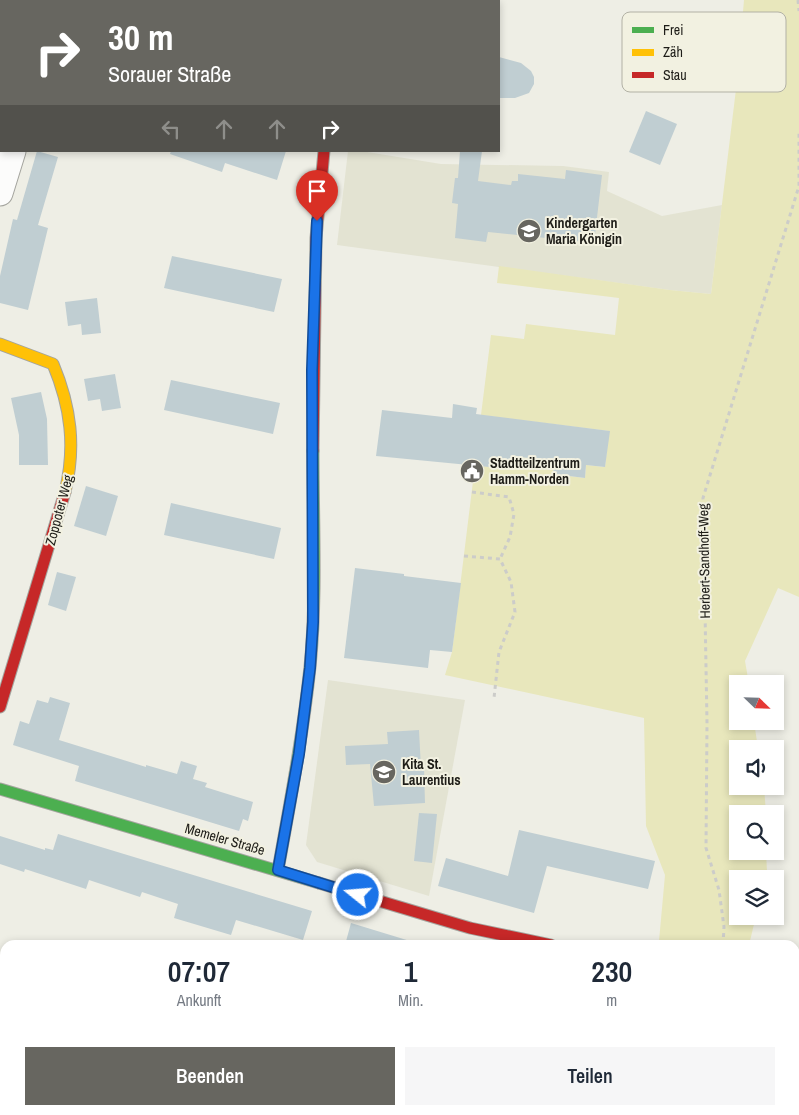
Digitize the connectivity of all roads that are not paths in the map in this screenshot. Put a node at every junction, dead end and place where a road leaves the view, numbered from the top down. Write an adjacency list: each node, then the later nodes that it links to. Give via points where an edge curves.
1 (13, 152): 3 (street)
2 (324, 152): 7 (street, via 316,238 312,370 313,622 299,754)
3 (0, 193)
4 (0, 344): 5 (street, Zoppoter Weg, via 52,364 60,379 72,445 66,487)
5 (0, 707)
6 (0, 789): 7 (street, Memeler Straße)
7 (278, 870): 8 (street, Memeler Straße)
8 (468, 937): 9 (street, Memeler Straße)
9 (499, 940)

